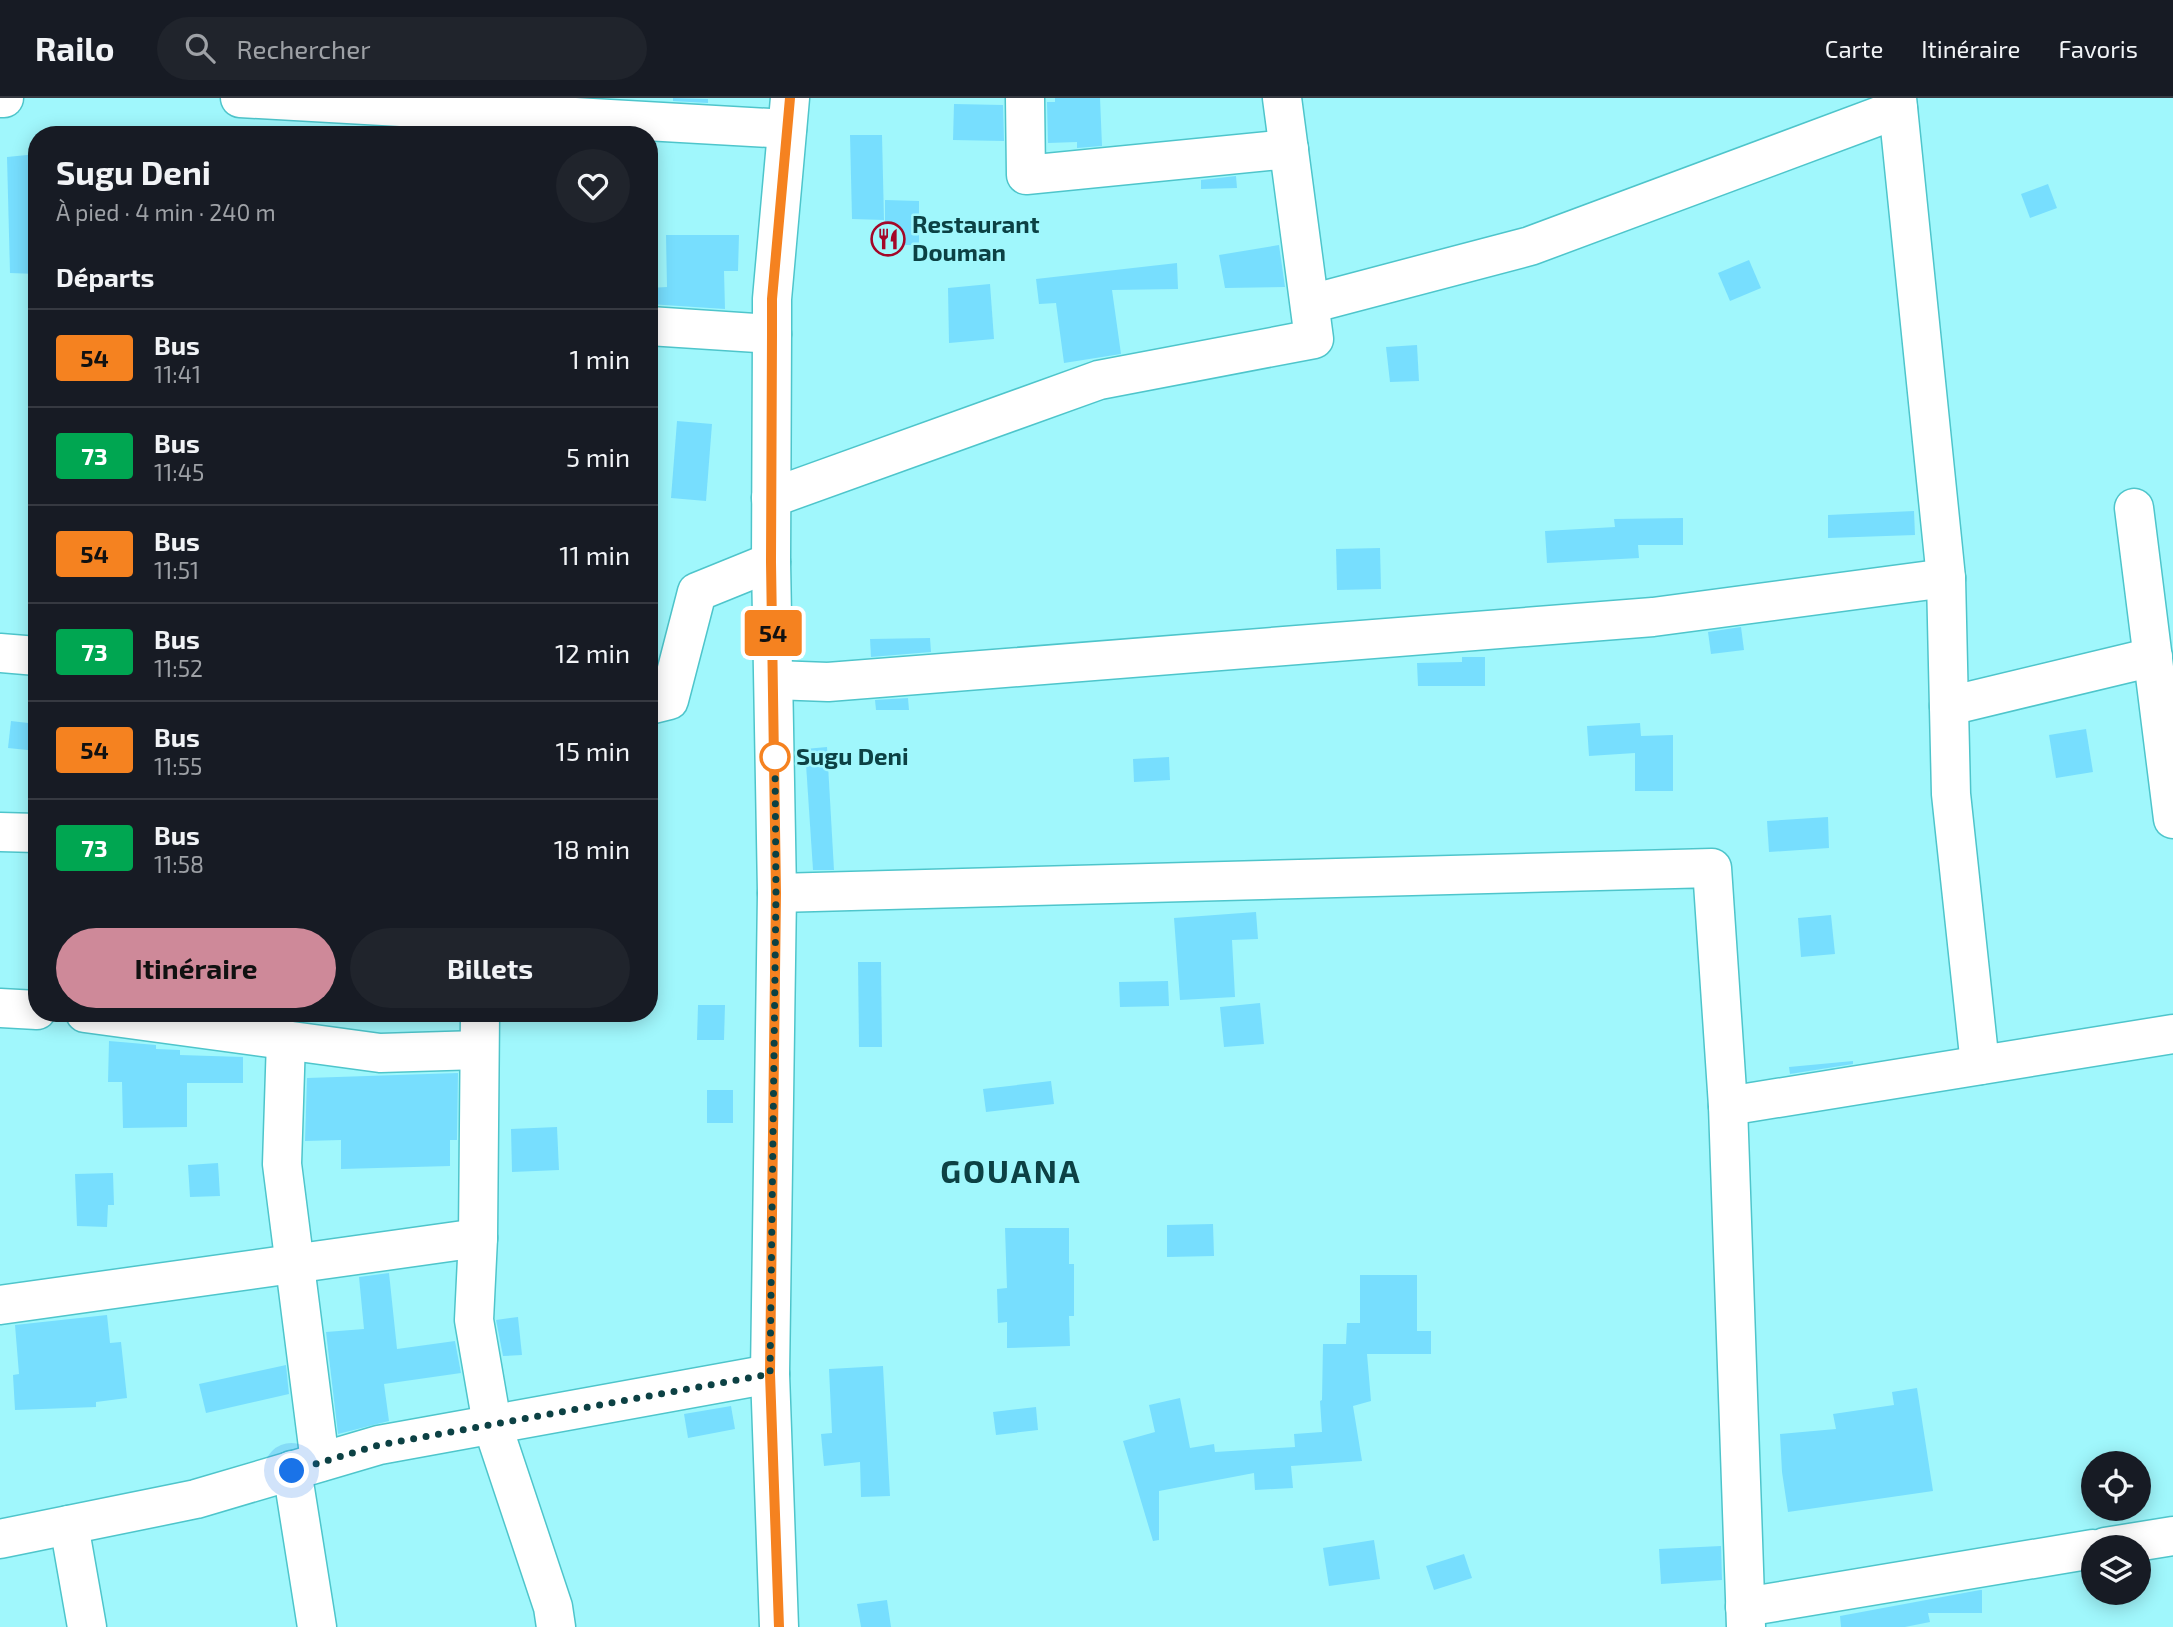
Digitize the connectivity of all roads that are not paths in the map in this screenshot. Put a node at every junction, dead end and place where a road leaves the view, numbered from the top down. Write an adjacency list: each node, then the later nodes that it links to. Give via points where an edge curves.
1 (240, 98): 6 (street)
2 (1025, 98): 7 (street, via 1026,175)
3 (1282, 98): 7 (street)
4 (1898, 103): 8 (street, via 1530,246); 14 (street)
5 (789, 113): 6 (street); 10 (street)
6 (481, 123)
7 (1289, 149): 8 (street)
8 (1310, 304): 11 (street, via 1314,339 1099,380)
9 (658, 327): 10 (street)
10 (772, 334): 11 (street)
11 (771, 498): 13 (street)
12 (2134, 508): 17 (street)
13 (771, 562): 18 (street); 19 (street, via 697,592 669,700)
14 (1946, 578): 18 (street, via 1653,617 828,682); 20 (street)
15 (0, 653): 16 (street)
16 (28, 655)
17 (2153, 657): 20 (street); 21 (street)
18 (774, 680): 24 (street)
19 (658, 703)
20 (1949, 706): 31 (street, via 1951,794)
21 (2173, 819)
22 (0, 832): 23 (street)
23 (28, 834)
24 (776, 893): 32 (street, via 1712,868); 36 (street)
25 (0, 1008): 26 (street)
26 (28, 1010)
27 (152, 1022): 30 (street)
28 (480, 1031): 30 (street, via 380,1053); 33 (street)
29 (2173, 1034): 31 (street)
30 (286, 1040): 34 (street, via 282,1164)
31 (1980, 1065): 32 (street)
32 (1728, 1106): 44 (street)
33 (478, 1238): 34 (street); 37 (street, via 474,1320)
34 (295, 1264): 35 (street); 38 (street)
35 (0, 1305)
36 (770, 1374): 37 (street); 48 (street)
37 (492, 1424): 38 (street, via 379,1445); 47 (street)
38 (306, 1466): 39 (street, via 195,1499); 46 (street)
39 (69, 1525): 41 (street); 45 (street)
40 (2173, 1536): 42 (street)
41 (0, 1539)
42 (2151, 1540)
43 (2081, 1551): 44 (street)
44 (1745, 1617)
45 (87, 1627)
46 (317, 1627)
47 (556, 1627)
48 (779, 1627)

